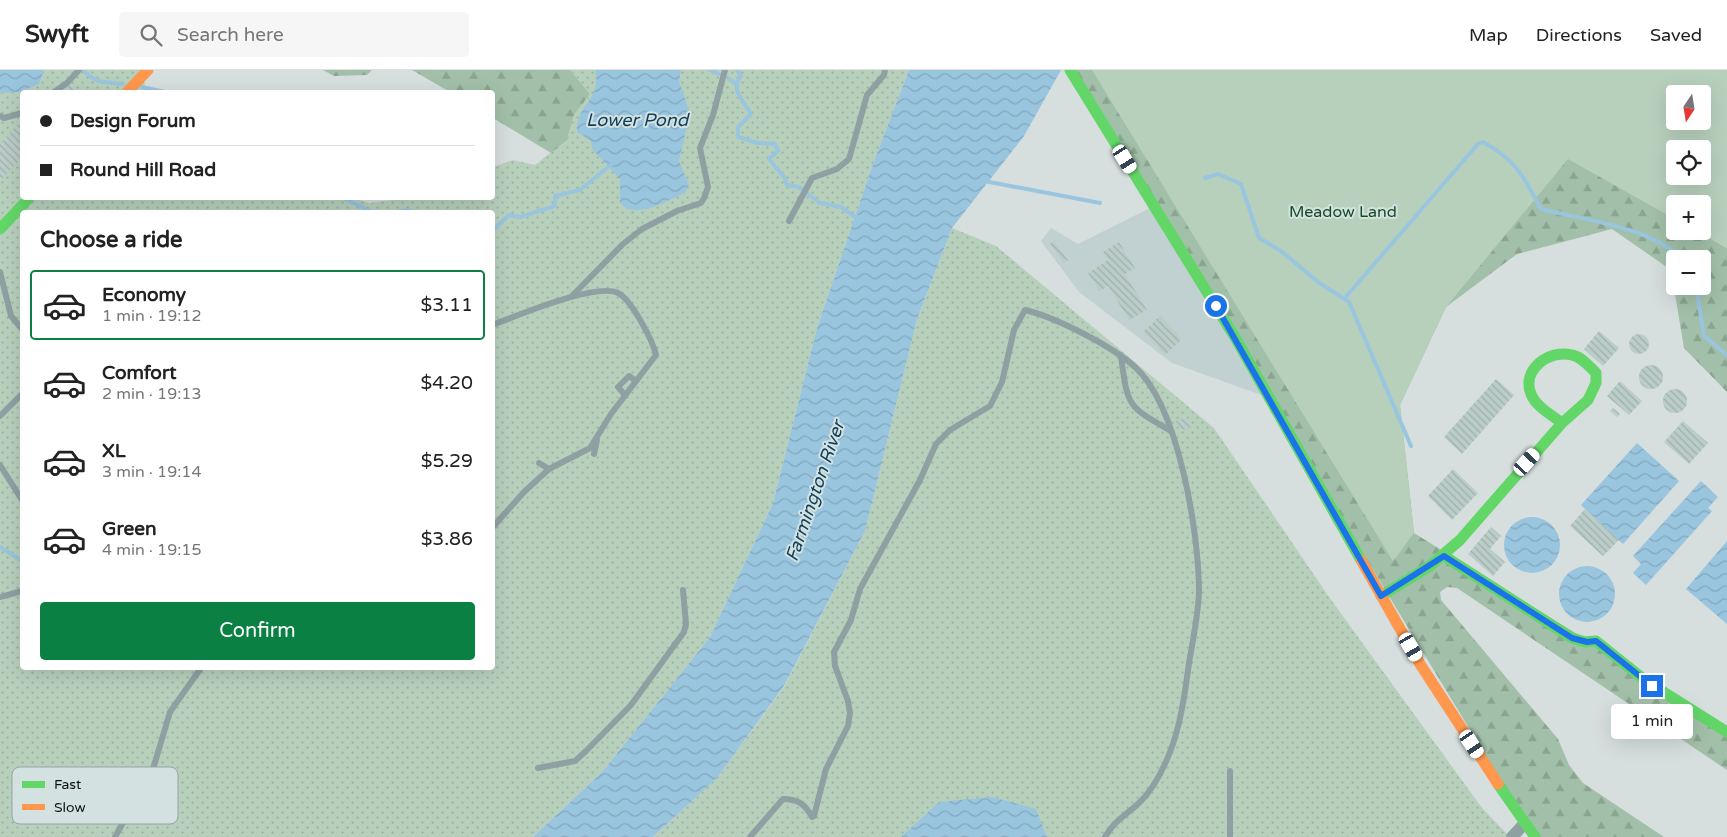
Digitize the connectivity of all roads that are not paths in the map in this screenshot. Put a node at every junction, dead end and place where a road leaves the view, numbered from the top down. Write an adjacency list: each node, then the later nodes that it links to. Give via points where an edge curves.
1 (148, 70): 7 (main road)
2 (725, 70): 14 (lane, via 700,148 708,187 701,203 677,210 642,229)
3 (885, 70): 11 (lane, via 867,95 849,159 837,169 812,178)
4 (1070, 70): 36 (main road, via 1236,339)
5 (78, 71): 6 (lane)
6 (56, 90)
7 (129, 90)
8 (20, 113): 9 (lane, via 4,118)
9 (0, 116)
10 (27, 200): 12 (main road)
11 (788, 221)
12 (0, 229)
13 (0, 272): 16 (lane, via 11,316)
14 (572, 296): 15 (lane); 18 (lane, via 606,291 618,293 627,301 654,345 656,355)
15 (495, 324)
16 (20, 327)
17 (1121, 357): 25 (lane, via 1135,367 1160,400); 25 (lane, via 1127,396 1134,408); 46 (lane, via 1091,338 1032,312 1025,310 1020,316 1002,382 990,406 950,430 936,444 860,590 851,620 834,652 835,666 850,713 848,726 826,769 814,816 812,818 806,807 795,799 783,799)
18 (636, 381): 19 (lane, via 629,376); 20 (lane)
19 (624, 382): 20 (lane); 21 (lane, via 618,387)
20 (631, 388): 21 (lane)
21 (625, 395): 26 (lane)
22 (20, 396): 23 (lane)
23 (0, 416)
24 (1562, 423): 24 (main road, via 1588,400 1597,377 1581,358 1564,352 1544,359 1534,371 1530,383 1533,397); 33 (main road)
25 (1171, 431): 47 (lane, via 1191,508 1199,591 1193,641 1171,750 1156,783 1139,803 1112,824)
26 (597, 438): 27 (lane); 30 (lane, via 590,448)
27 (594, 454)
28 (539, 462): 30 (lane)
29 (0, 465): 31 (lane)
30 (549, 469): 32 (lane)
31 (20, 497)
32 (495, 525)
33 (1444, 556): 36 (main road); 39 (main road, via 1572,638 1596,641 1646,681)
34 (683, 590): 41 (lane, via 684,632 631,705 576,760)
35 (20, 592): 37 (lane)
36 (1381, 596): 44 (main road, via 1420,664)
37 (0, 597)
38 (200, 670): 40 (lane, via 170,712)
39 (1727, 732)
40 (154, 767)
41 (538, 768)
42 (1230, 771): 48 (lane)
43 (122, 824): 45 (lane)
44 (1524, 824): 49 (street); 50 (main road)
45 (115, 837)
46 (750, 837)
47 (1105, 837)
48 (1230, 837)
49 (1512, 837)
50 (1534, 837)

